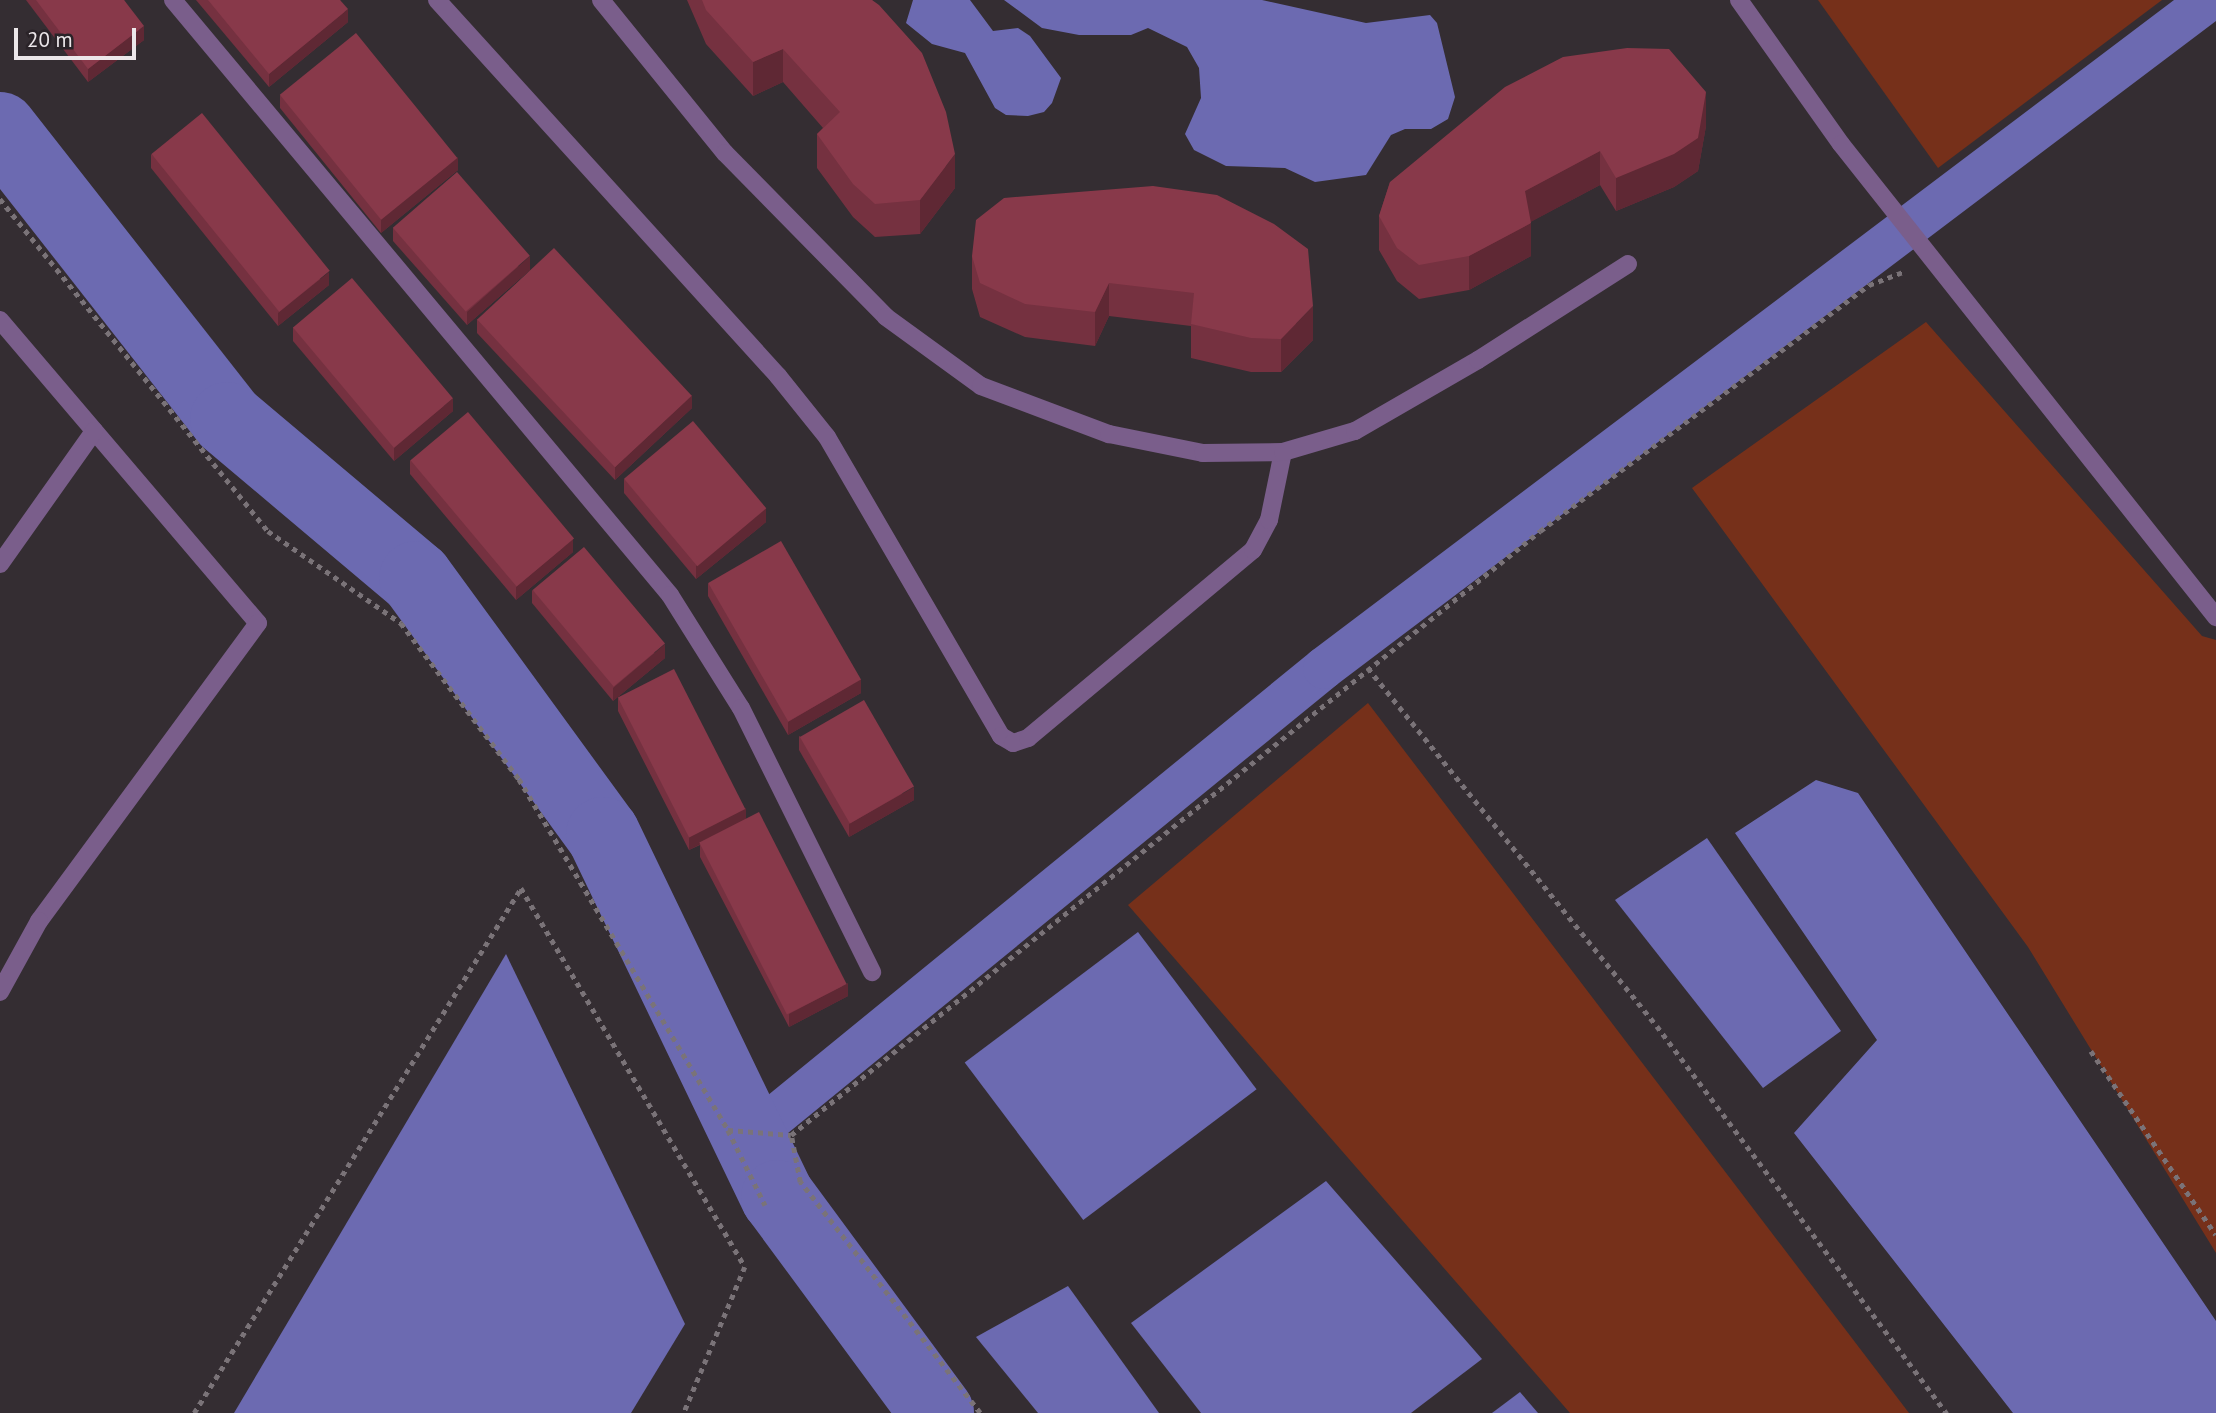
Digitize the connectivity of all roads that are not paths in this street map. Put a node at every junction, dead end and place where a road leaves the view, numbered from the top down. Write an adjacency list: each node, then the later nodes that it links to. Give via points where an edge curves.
1 (173, 0): 11 (street, via 670,595 741,708)
2 (437, 0): 8 (street, via 778,376 827,437 1000,736 1013,743 1028,738 1253,550 1269,520)
3 (601, 0): 8 (street, via 725,153 808,243 886,317 981,386 1109,434 1203,453)
4 (1739, 0): 10 (street, via 1841,144)
5 (1628, 264): 8 (street, via 1478,360 1355,431)
6 (0, 320): 7 (street)
7 (94, 431): 9 (street); 12 (street, via 258,623 39,921)
8 (1283, 452)
9 (0, 564)
10 (2216, 617)
11 (872, 972)
12 (0, 992)

